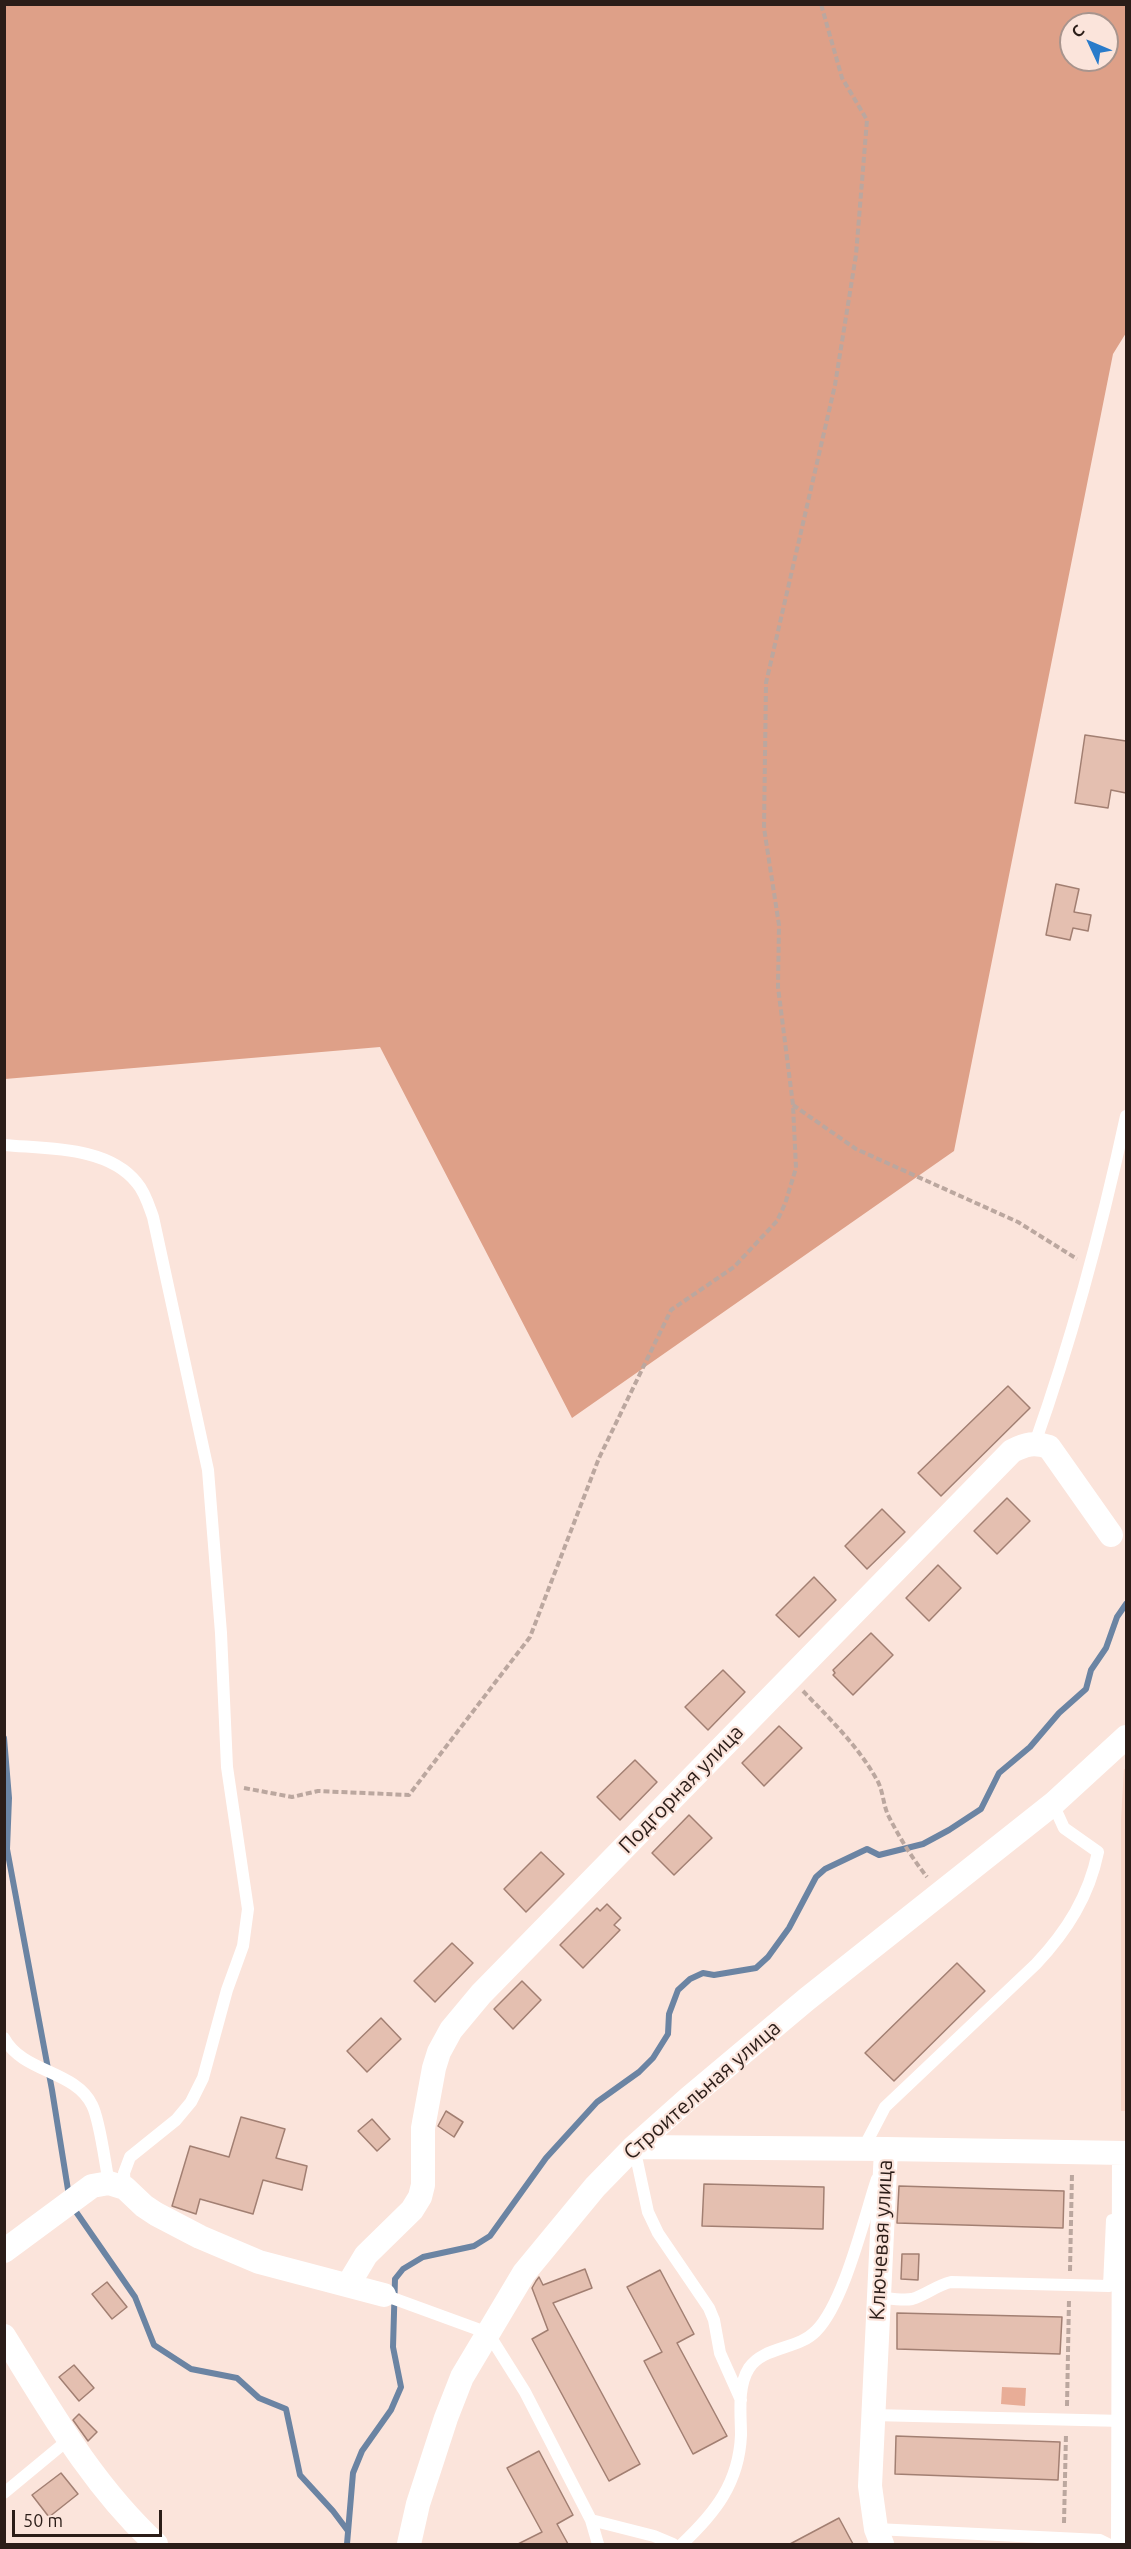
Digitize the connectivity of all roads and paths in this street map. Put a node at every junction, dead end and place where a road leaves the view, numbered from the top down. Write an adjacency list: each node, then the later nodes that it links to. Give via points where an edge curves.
1 (821, 5): 2 (path, via 842,78 867,120 856,255 835,385 766,683 764,828 778,925 778,987)
2 (793, 1105): 5 (path, via 856,1149 1018,1222); 10 (path, via 796,1168 777,1221 734,1267 671,1310 599,1458 530,1637 409,1794 318,1791 292,1797)
3 (1126, 1116): 5 (lane)
4 (4, 1145): 10 (lane, via 87,1155 116,1165 139,1185 153,1217 208,1470)
5 (1091, 1267): 6 (lane)
6 (1035, 1443): 7 (street, via 1048,1447); 8 (street, Подгорная улица, via 1012,1451)
7 (1111, 1535)
8 (790, 1678): 12 (path, via 852,1742 878,1782 887,1813); 21 (street, Подгорная улица, via 481,1994 451,2030 439,2052 427,2103 420,2197 412,2210 366,2255)
9 (1126, 1737): 11 (street, Строительная улица)
10 (230, 1785): 18 (lane, via 247,1893 248,1923 243,1946 203,2078 191,2102 176,2120 130,2157)
11 (1053, 1804): 14 (street, Строительная улица, via 807,1999); 15 (lane, via 1064,1828 1098,1852 1080,1907 1036,1964 885,2107 873,2126)
12 (916, 1863)
13 (4, 2038): 18 (lane, via 24,2060 83,2092 93,2106)
14 (634, 2147): 15 (street, Ключевая улица); 25 (street, Строительная улица, via 563,2223 524,2273); 27 (lane, via 648,2212 658,2234 709,2308 720,2352)
15 (875, 2149): 16 (street); 23 (street, Ключевая улица); 27 (lane, via 849,2266 829,2315 803,2341 761,2357 750,2367 743,2381)
16 (1072, 2152): 17 (street); 22 (path)
17 (1125, 2152): 30 (street)
18 (117, 2185): 20 (street, via 92,2186); 21 (street, via 144,2206 200,2237 259,2262)
19 (1112, 2220): 22 (lane, via 1109,2286)
20 (4, 2252)
21 (348, 2285): 24 (street)
22 (1069, 2285): 23 (lane, via 951,2282 909,2300); 29 (path)
23 (878, 2297): 28 (street, Ключевая улица)
24 (395, 2298): 25 (lane)
25 (488, 2333): 33 (lane, via 525,2392); 37 (street, Строительная улица, via 462,2377 446,2418 418,2504)
26 (4, 2336): 31 (street)
27 (741, 2402): 40 (lane, via 733,2480 710,2518)
28 (872, 2415): 29 (lane); 34 (street, Ключевая улица, via 870,2486)
29 (1067, 2420): 30 (lane); 35 (path)
30 (1124, 2421): 42 (street)
31 (68, 2440): 32 (lane); 36 (street, via 107,2493)
32 (4, 2493)
33 (591, 2520): 38 (lane); 39 (lane)
34 (879, 2537): 35 (lane)
35 (1064, 2538): 41 (lane)
36 (156, 2544)
37 (410, 2544)
38 (598, 2544)
39 (673, 2544)
40 (682, 2544)
41 (1108, 2544)
42 (1123, 2544)

